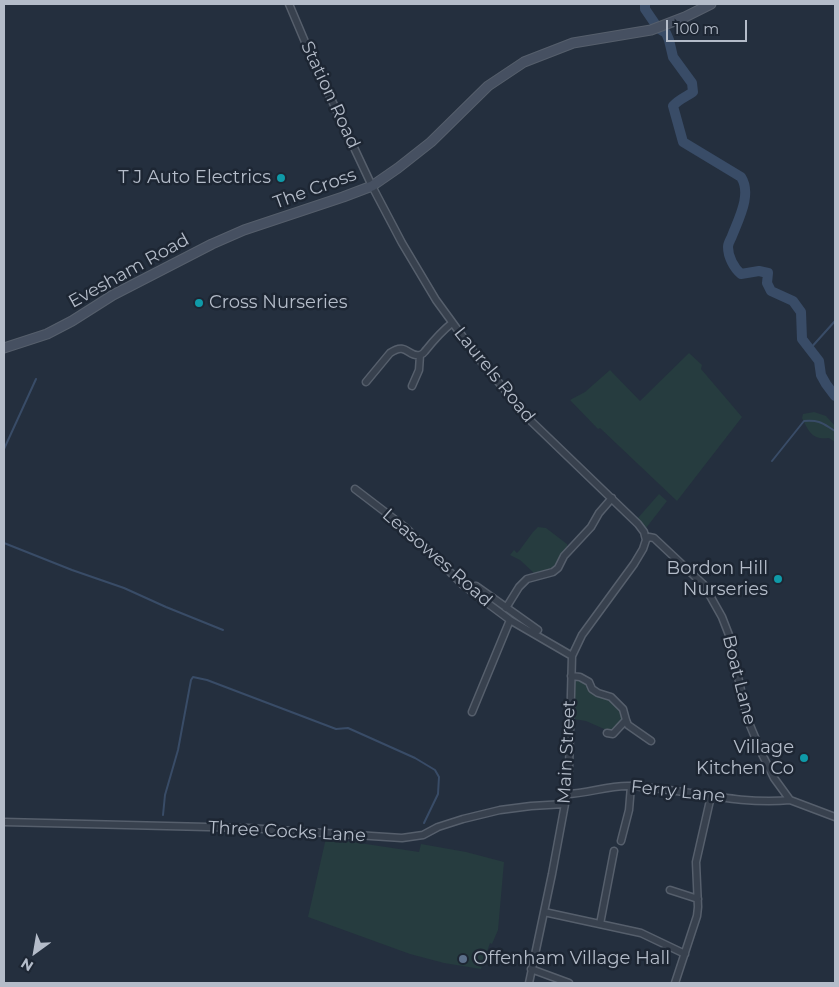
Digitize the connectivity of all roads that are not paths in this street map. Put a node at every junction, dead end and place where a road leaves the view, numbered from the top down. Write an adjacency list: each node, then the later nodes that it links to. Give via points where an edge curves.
1 (289, 4): 3 (street, Station Road)
2 (711, 4): 3 (main road, via 651,30 573,43 524,62 488,86 431,142)
3 (372, 186): 4 (main road, The Cross); 5 (street, Laurels Road, via 402,243)
4 (270, 222): 6 (main road, Evesham Road, via 212,244 113,295 47,334)
5 (452, 323): 7 (street); 11 (street, Laurels Road, via 532,422)
6 (4, 348)
7 (420, 355): 8 (street, via 402,348 395,349); 9 (street)
8 (366, 382)
9 (412, 386)
10 (356, 488): 15 (street, Leasowes Road, via 406,528 463,585)
11 (612, 498): 12 (street, Laurels Road, via 638,524); 14 (street, via 564,556 558,568 527,579)
12 (646, 540): 17 (street, Main Street, via 634,564 582,635); 28 (street, Boat Lane, via 654,538 704,585 722,617 751,728 774,778)
13 (476, 586): 14 (street)
14 (506, 608): 16 (street)
15 (510, 620): 17 (street, Leasowes Road); 19 (street)
16 (538, 630)
17 (572, 656): 18 (street, Main Street)
18 (571, 676): 20 (street, via 580,677 598,693 611,697 623,709); 26 (street, Main Street)
19 (472, 712)
20 (626, 720): 22 (street); 23 (street)
21 (646, 726): 22 (street)
22 (641, 733): 24 (street)
23 (612, 736)
24 (651, 741)
25 (632, 786): 26 (street, Ferry Lane); 27 (street, Ferry Lane); 32 (street)
26 (566, 794): 29 (street, Main Street)
27 (711, 796): 28 (street, Ferry Lane, via 758,802); 35 (street, via 696,862)
28 (790, 800): 30 (street)
29 (564, 804): 31 (street, Three Cocks Lane, via 500,810 438,827 423,835 402,838 239,828); 36 (street, Main Street)
30 (835, 817)
31 (4, 822)
32 (621, 841)
33 (614, 851): 37 (street)
34 (670, 890): 35 (street)
35 (698, 899): 38 (street, via 697,916)
36 (544, 912): 37 (street); 39 (street, Main Street)
37 (600, 924): 38 (street, via 648,936)
38 (685, 954): 44 (street)
39 (532, 969): 41 (street); 42 (street, Main Street)
40 (559, 970): 41 (street)
41 (556, 978): 43 (street)
42 (529, 983)
43 (569, 983)
44 (675, 983)

